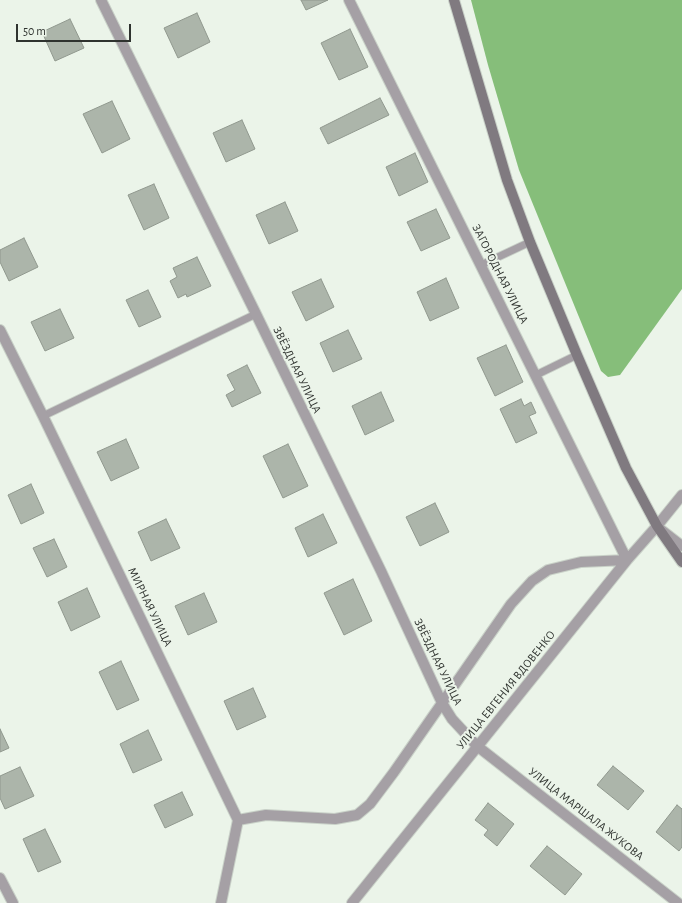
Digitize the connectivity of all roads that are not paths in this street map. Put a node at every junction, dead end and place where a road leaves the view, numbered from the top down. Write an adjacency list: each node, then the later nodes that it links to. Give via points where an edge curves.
1 (100, 0): 6 (street, ЗВЁЗДНАЯ УЛИЦА)
2 (349, 0): 5 (street, ЗАГОРОДНАЯ УЛИЦА)
3 (454, 0): 4 (street, via 507,180)
4 (530, 242): 5 (lane); 8 (street)
5 (481, 265): 9 (street, ЗАГОРОДНАЯ УЛИЦА)
6 (256, 314): 10 (lane); 16 (street, ЗВЁЗДНАЯ УЛИЦА)
7 (0, 330): 10 (street, МИРНАЯ УЛИЦА)
8 (577, 355): 9 (lane); 12 (street, via 626,468)
9 (536, 375): 14 (street, ЗАГОРОДНАЯ УЛИЦА)
10 (43, 416): 18 (street, МИРНАЯ УЛИЦА)
11 (682, 495): 12 (street, УЛИЦА ЕВГЕНИЯ ВДОВЕНКО)
12 (657, 526): 13 (street); 14 (street, УЛИЦА ЕВГЕНИЯ ВДОВЕНКО); 15 (street)
13 (682, 546)
14 (627, 560): 16 (street, via 581,562 548,570 532,581 511,604); 17 (street, УЛИЦА ЕВГЕНИЯ ВДОВЕНКО)
15 (682, 562)
16 (442, 703): 17 (street, ЗВЁЗДНАЯ УЛИЦА, via 452,719); 18 (street, via 370,804 357,815 335,819 266,816)
17 (477, 746): 22 (street, УЛИЦА ЕВГЕНИЯ ВДОВЕНКО); 23 (street, УЛИЦА МАРШАЛА ЖУКОВА)
18 (238, 820): 21 (street)
19 (0, 878): 20 (street)
20 (13, 903)
21 (221, 903)
22 (352, 903)
23 (678, 903)

